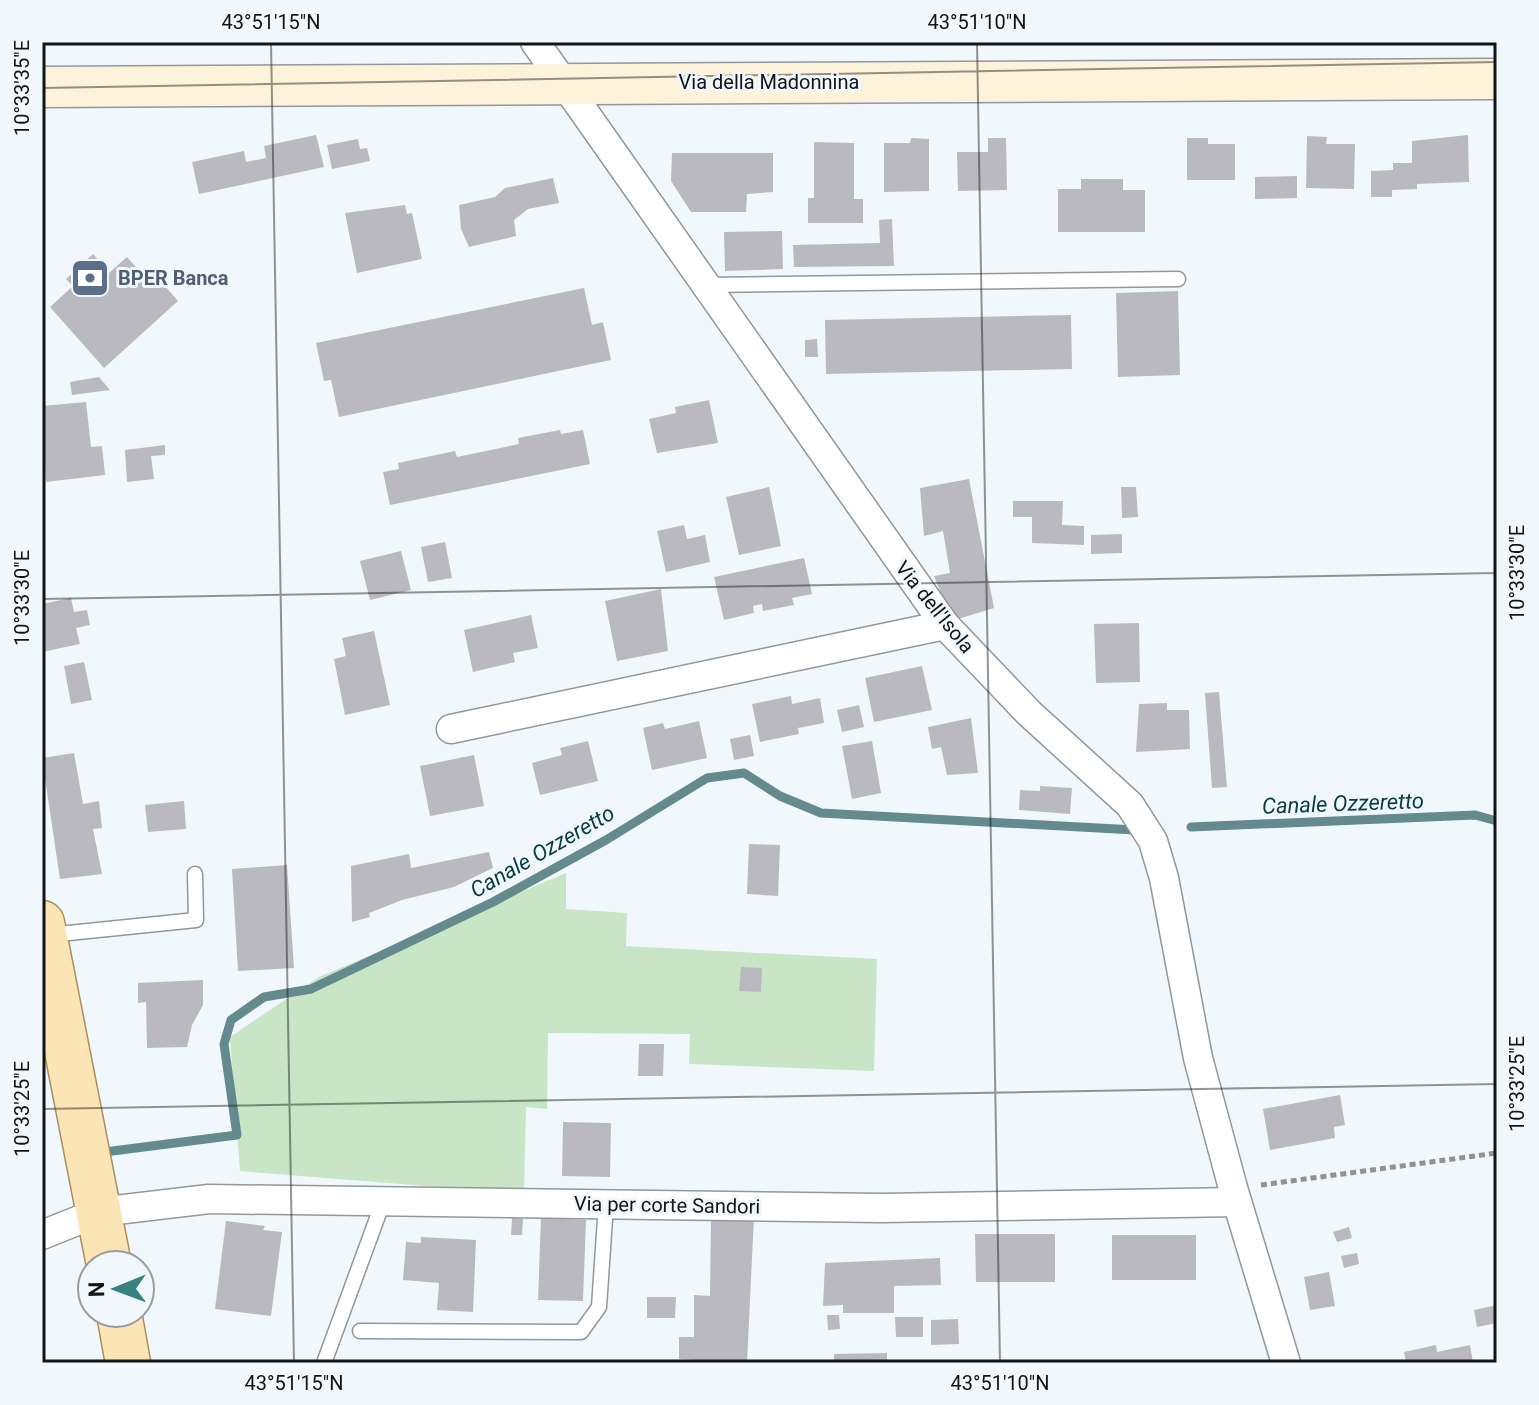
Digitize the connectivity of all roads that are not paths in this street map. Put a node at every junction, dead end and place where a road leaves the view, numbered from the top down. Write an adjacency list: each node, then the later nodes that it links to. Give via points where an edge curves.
1 (535, 42): 3 (street, Via dell'Isola)
2 (1497, 79): 3 (street, Via della Madonnina)
3 (564, 83): 4 (street, Via della Madonnina); 6 (street, Via dell'Isola)
4 (42, 87)
5 (1178, 279): 6 (lane)
6 (705, 285): 7 (street, Via dell'Isola)
7 (945, 625): 8 (street); 11 (street, Via dell'Isola, via 1029,713 1130,805 1153,841 1198,1058)
8 (451, 729)
9 (195, 874): 10 (lane, via 196,920)
10 (44, 942): 14 (main road)
11 (1235, 1195): 13 (street, Via per corte Sandori, via 882,1208); 21 (street, Via dell'Isola)
12 (383, 1202): 13 (street, Via per corte Sandori); 14 (street, Via per corte Sandori, via 209,1199); 20 (lane)
13 (606, 1204): 18 (lane, via 599,1307 581,1332)
14 (99, 1212): 15 (street, Via per corte Sandori); 16 (main road)
15 (42, 1235)
16 (106, 1249)
17 (122, 1329): 19 (main road)
18 (360, 1331)
19 (128, 1363)
20 (324, 1363)
21 (1286, 1363)

